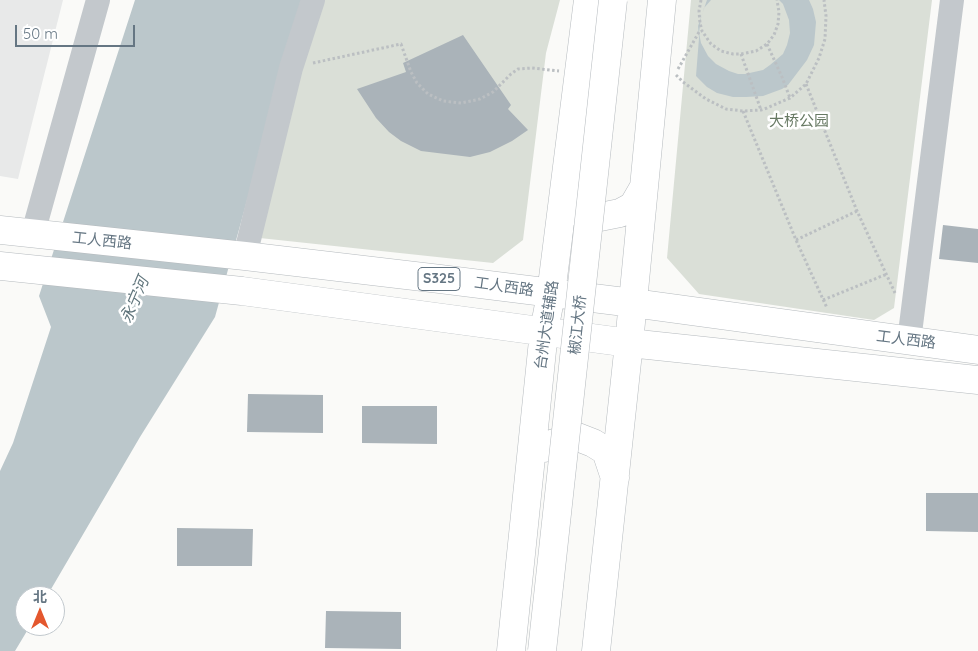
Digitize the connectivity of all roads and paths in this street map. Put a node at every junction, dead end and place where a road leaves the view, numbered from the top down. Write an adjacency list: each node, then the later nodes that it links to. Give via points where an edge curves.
1 (98, 0): 24 (street)
2 (313, 0): 14 (street)
3 (588, 0): 15 (main road, 台州大道辅路)
4 (613, 0): 45 (main road, 椒江大桥, bridge)
5 (630, 0): 46 (main road, 椒江大桥)
6 (662, 0): 21 (main road)
7 (701, 0): 11 (path)
8 (777, 0): 12 (path, via 778,24)
9 (824, 0): 16 (path, via 825,39)
10 (952, 0): 37 (street)
11 (702, 31): 13 (path, via 721,51); 19 (path, via 675,74 706,99 726,109)
12 (767, 45): 13 (path); 17 (path)
13 (742, 56): 18 (path)
14 (291, 68): 15 (path, via 401,44 411,72 428,94 443,101 460,103 480,99 493,92 518,70 532,68); 26 (street)
15 (579, 73): 20 (main road, 台州大道辅路)
16 (806, 84): 17 (path); 22 (path)
17 (790, 98): 18 (path)
18 (761, 110): 19 (path)
19 (743, 112): 25 (path)
20 (565, 179): 21 (main road, via 580,212 600,217 620,213 632,206); 30 (main road, 台州大道辅路)
21 (644, 188): 32 (main road)
22 (857, 211): 25 (path); 28 (path)
23 (0, 230): 24 (main road, 工人西路 / S325)
24 (37, 234): 26 (main road, 工人西路 / S325)
25 (796, 240): 31 (path)
26 (245, 256): 29 (main road, 工人西路 / S325)
27 (0, 266): 33 (main road, 工人西路, via 242,291)
28 (886, 274): 31 (path); 37 (path)
29 (440, 279): 30 (main road, 工人西路 / S325); 33 (main road, via 451,290 456,303 452,312)
30 (551, 294): 32 (main road, 工人西路 / S325); 35 (main road, 台州大道辅路)
31 (824, 300): 36 (path)
32 (633, 303): 34 (main road, 工人西路); 38 (main road)
33 (437, 317): 35 (main road, 工人西路)
34 (752, 320): 36 (main road, 工人西路); 40 (main road, via 734,326 727,335 732,345)
35 (544, 331): 38 (main road, 工人西路); 42 (main road, 台州大道辅路)
36 (838, 331): 37 (main road, 工人西路)
37 (910, 333): 39 (main road, 工人西路)
38 (629, 343): 40 (main road, 工人西路); 43 (main road)
39 (978, 350)
40 (745, 355): 41 (main road, 工人西路)
41 (978, 380)
42 (530, 470): 43 (main road, via 546,446 575,436 606,451); 44 (main road, 台州大道辅路)
43 (615, 478): 47 (main road)
44 (511, 651)
45 (542, 651)
46 (561, 651)
47 (596, 651)

